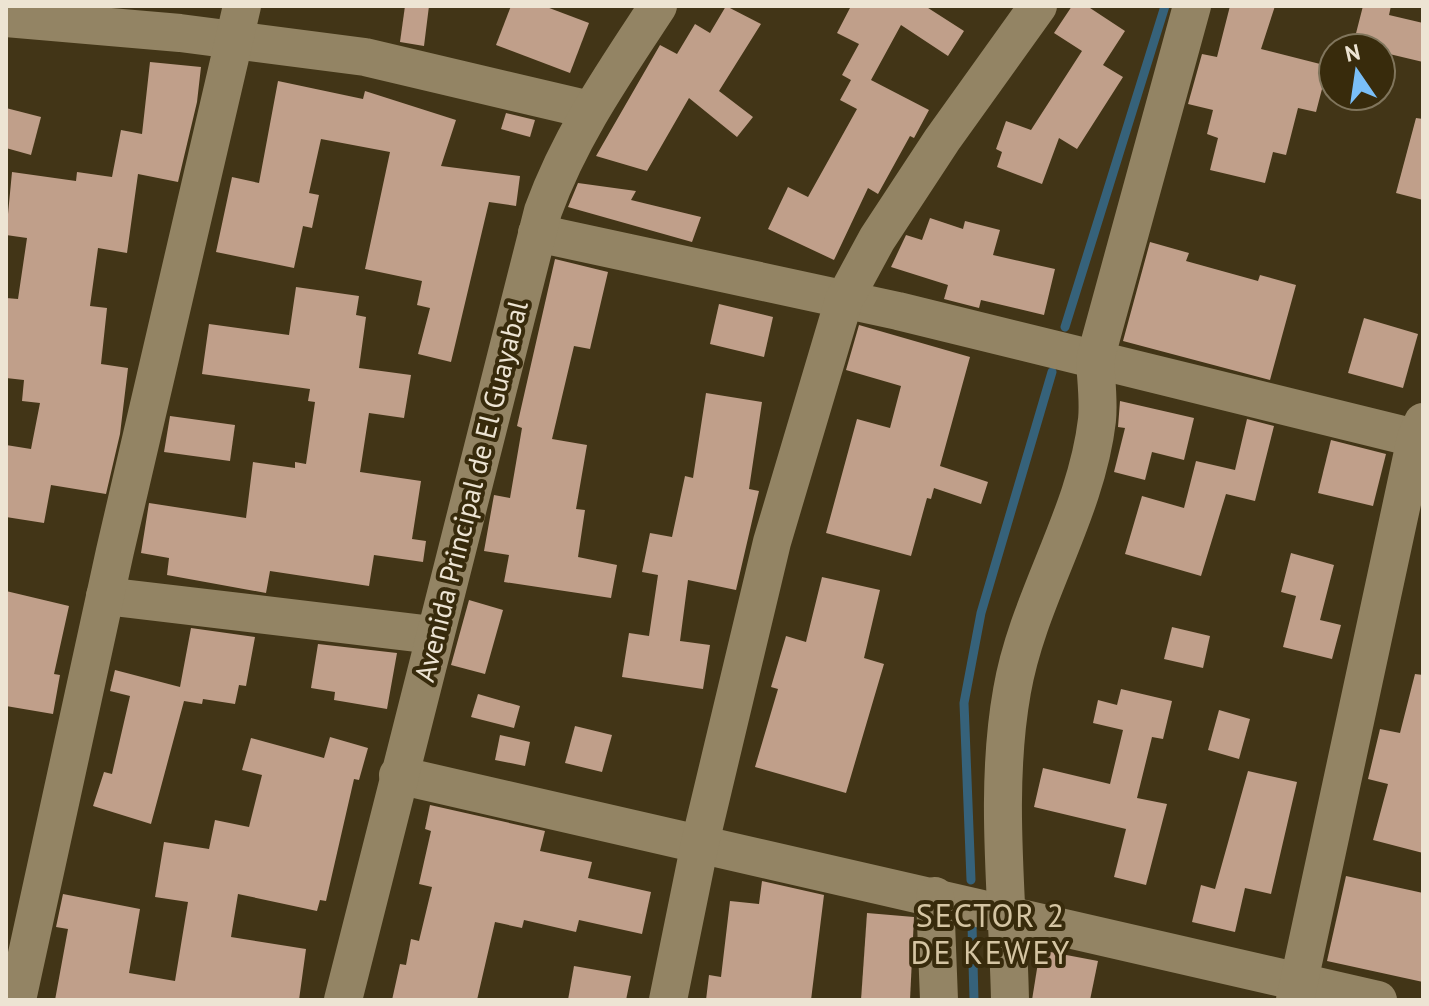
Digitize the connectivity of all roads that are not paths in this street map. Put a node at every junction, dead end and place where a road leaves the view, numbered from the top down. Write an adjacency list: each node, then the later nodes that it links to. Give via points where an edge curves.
1 (658, 6): 6 (street, Avenida Principal de El Guayabal)
2 (1038, 6): 8 (street, via 933,153)
3 (1192, 6): 9 (street)
4 (6, 18): 5 (street)
5 (238, 23): 6 (street); 11 (street)
6 (590, 110): 7 (street, Avenida Principal de El Guayabal, via 559,166)
7 (537, 233): 8 (street); 12 (street, Avenida Principal de El Guayabal)
8 (844, 300): 9 (street); 14 (street, via 772,542)
9 (1095, 360): 10 (street); 16 (street, via 1097,419 1089,457 1026,634 1011,694 1004,835)
10 (1421, 433): 17 (street)
11 (105, 596): 12 (street); 18 (street)
12 (433, 635): 13 (street, Avenida Principal de El Guayabal)
13 (398, 775): 14 (street); 19 (street, Avenida Principal de El Guayabal)
14 (700, 843): 15 (street); 20 (street)
15 (935, 896): 16 (street); 21 (street)
16 (1009, 913): 17 (street); 22 (street)
17 (1297, 991): 23 (street)
18 (17, 1000)
19 (343, 1000)
20 (668, 1000)
21 (939, 1000)
22 (1010, 1000)
23 (1378, 1000)

